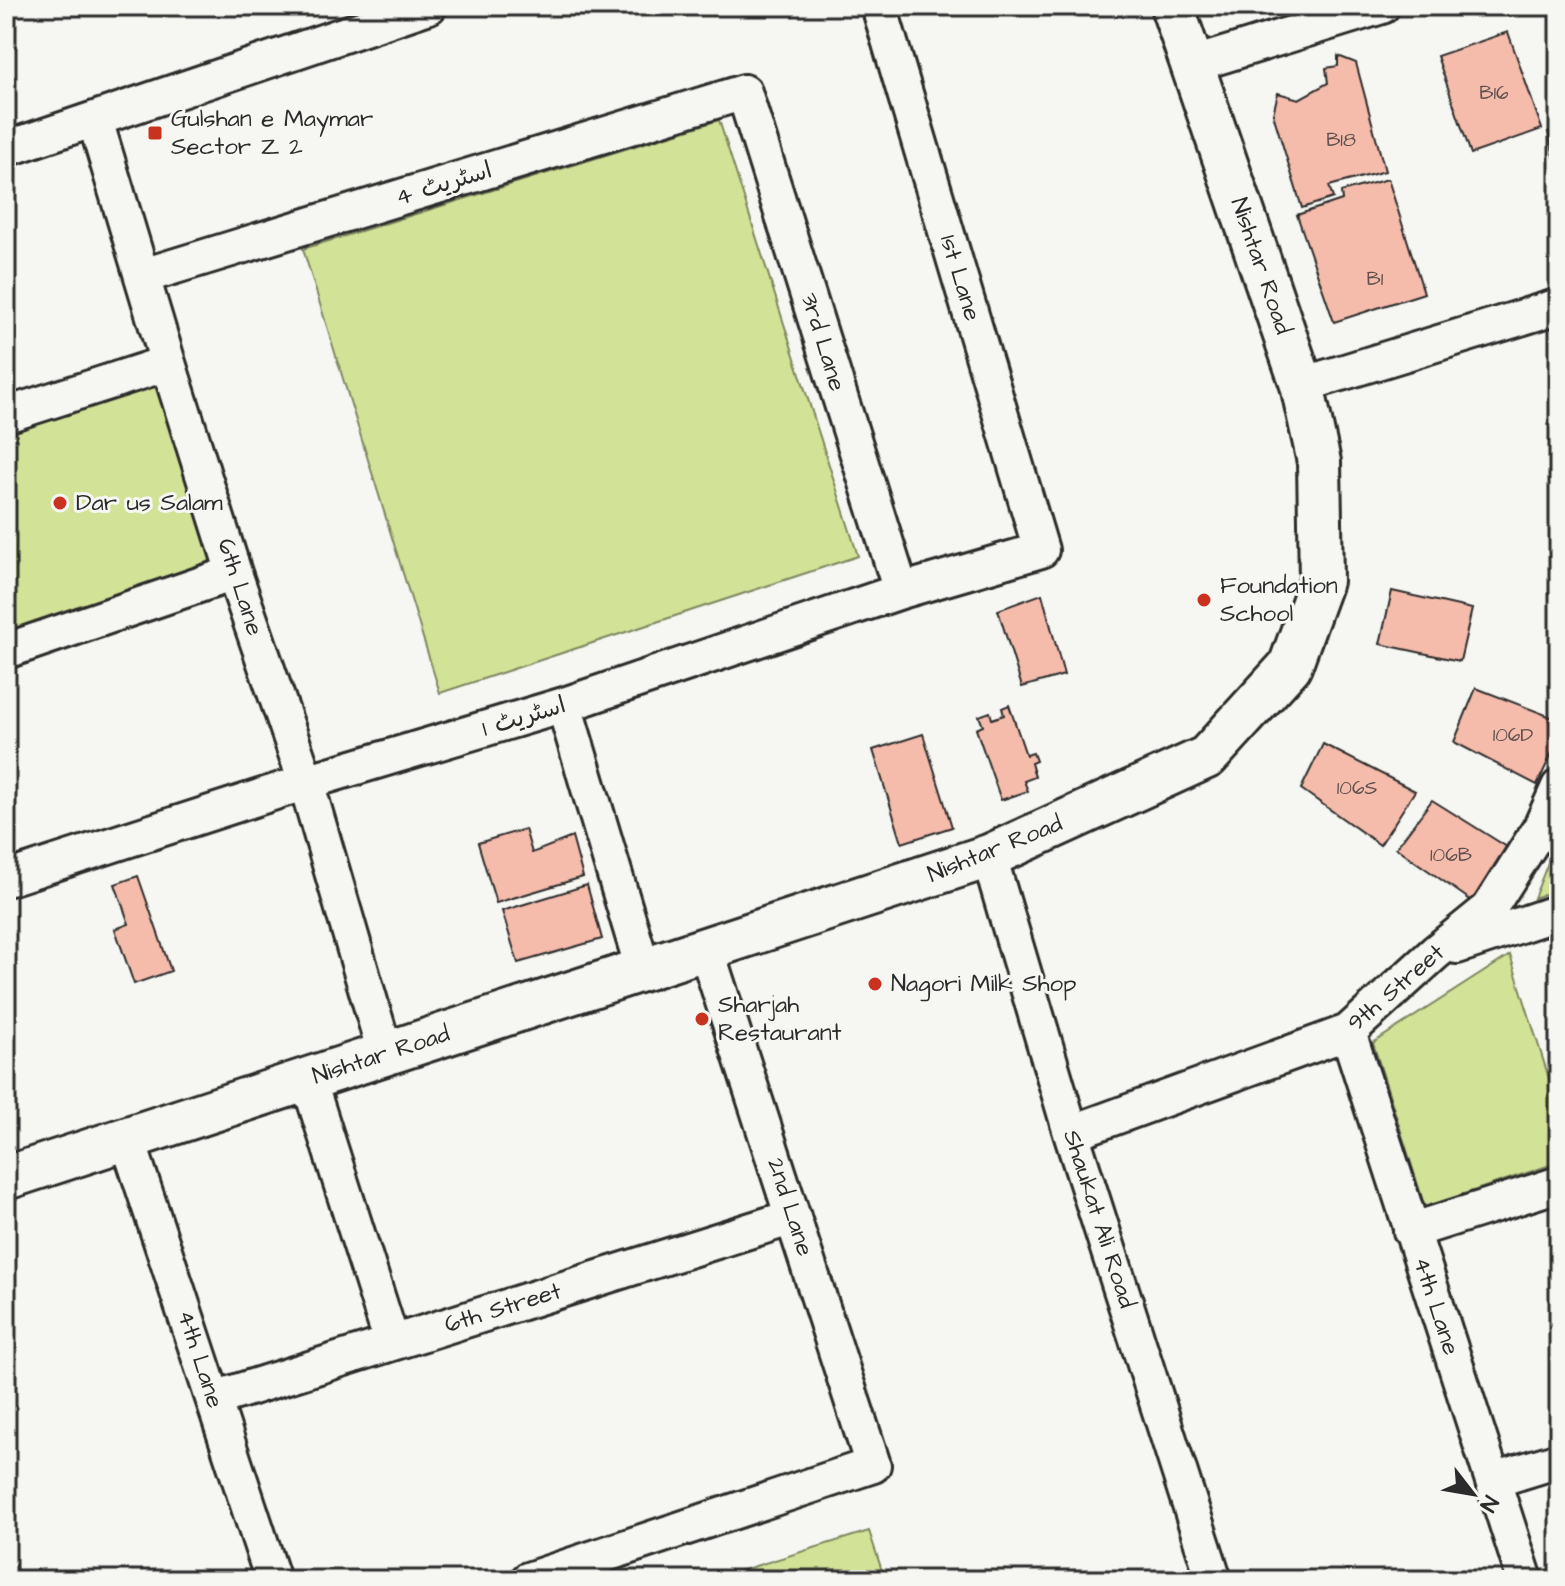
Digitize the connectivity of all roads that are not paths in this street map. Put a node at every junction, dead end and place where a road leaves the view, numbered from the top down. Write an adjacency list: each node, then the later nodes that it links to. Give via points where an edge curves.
1 (429, 6): 7 (street)
2 (879, 6): 14 (street, 1st Lane)
3 (1172, 6): 5 (street, Nishtar Road)
4 (1382, 6): 5 (street)
5 (1191, 65): 12 (street, Nishtar Road)
6 (744, 92): 9 (street, اسٹریٹ 4); 16 (street, 3rd Lane)
7 (95, 120): 8 (street); 9 (street, 6th Lane)
8 (6, 149)
9 (143, 276): 11 (street, 6th Lane)
10 (1559, 306): 12 (street)
11 (168, 363): 13 (street); 15 (street, 6th Lane)
12 (1302, 385): 21 (street, Nishtar Road, via 1319,462 1321,581 1290,666 1207,757)
13 (6, 415)
14 (1041, 550): 16 (street, اسٹریٹ 1)
15 (234, 573): 17 (street); 19 (street, 6th Lane)
16 (901, 591): 18 (street, اسٹریٹ 1)
17 (6, 651)
18 (564, 705): 19 (street, اسٹریٹ 1); 26 (street)
19 (306, 782): 22 (street, اسٹریٹ 1); 28 (street, 6th Lane)
20 (1559, 787): 25 (street, 9th Street, via 1541,827 1489,909)
21 (989, 856): 24 (street, Nishtar Road); 30 (street, Shaukat Ali Road)
22 (6, 879)
23 (1559, 912): 25 (street)
24 (706, 949): 26 (street, Nishtar Road); 34 (street, 2nd Lane)
25 (1436, 952): 27 (street, 9th Street)
26 (643, 969): 28 (street, Nishtar Road)
27 (1348, 1032): 30 (street, 9th Street); 35 (street, 4th Lane)
28 (385, 1053): 29 (street, Nishtar Road)
29 (308, 1079): 31 (street, Nishtar Road); 36 (street)
30 (1071, 1133): 42 (street, Shaukat Ali Road)
31 (127, 1138): 32 (street, Nishtar Road); 37 (street, 4th Lane)
32 (6, 1178)
33 (1559, 1184): 35 (street)
34 (793, 1217): 36 (street, 6th Street); 41 (street, 2nd Lane, via 873,1465)
35 (1411, 1231): 39 (street, 4th Lane)
36 (392, 1343): 37 (street, 6th Street)
37 (214, 1399): 40 (street, 4th Lane)
38 (1559, 1460): 39 (street)
39 (1494, 1480): 43 (street, 4th Lane)
40 (273, 1580)
41 (528, 1580)
42 (1214, 1580)
43 (1525, 1580)

